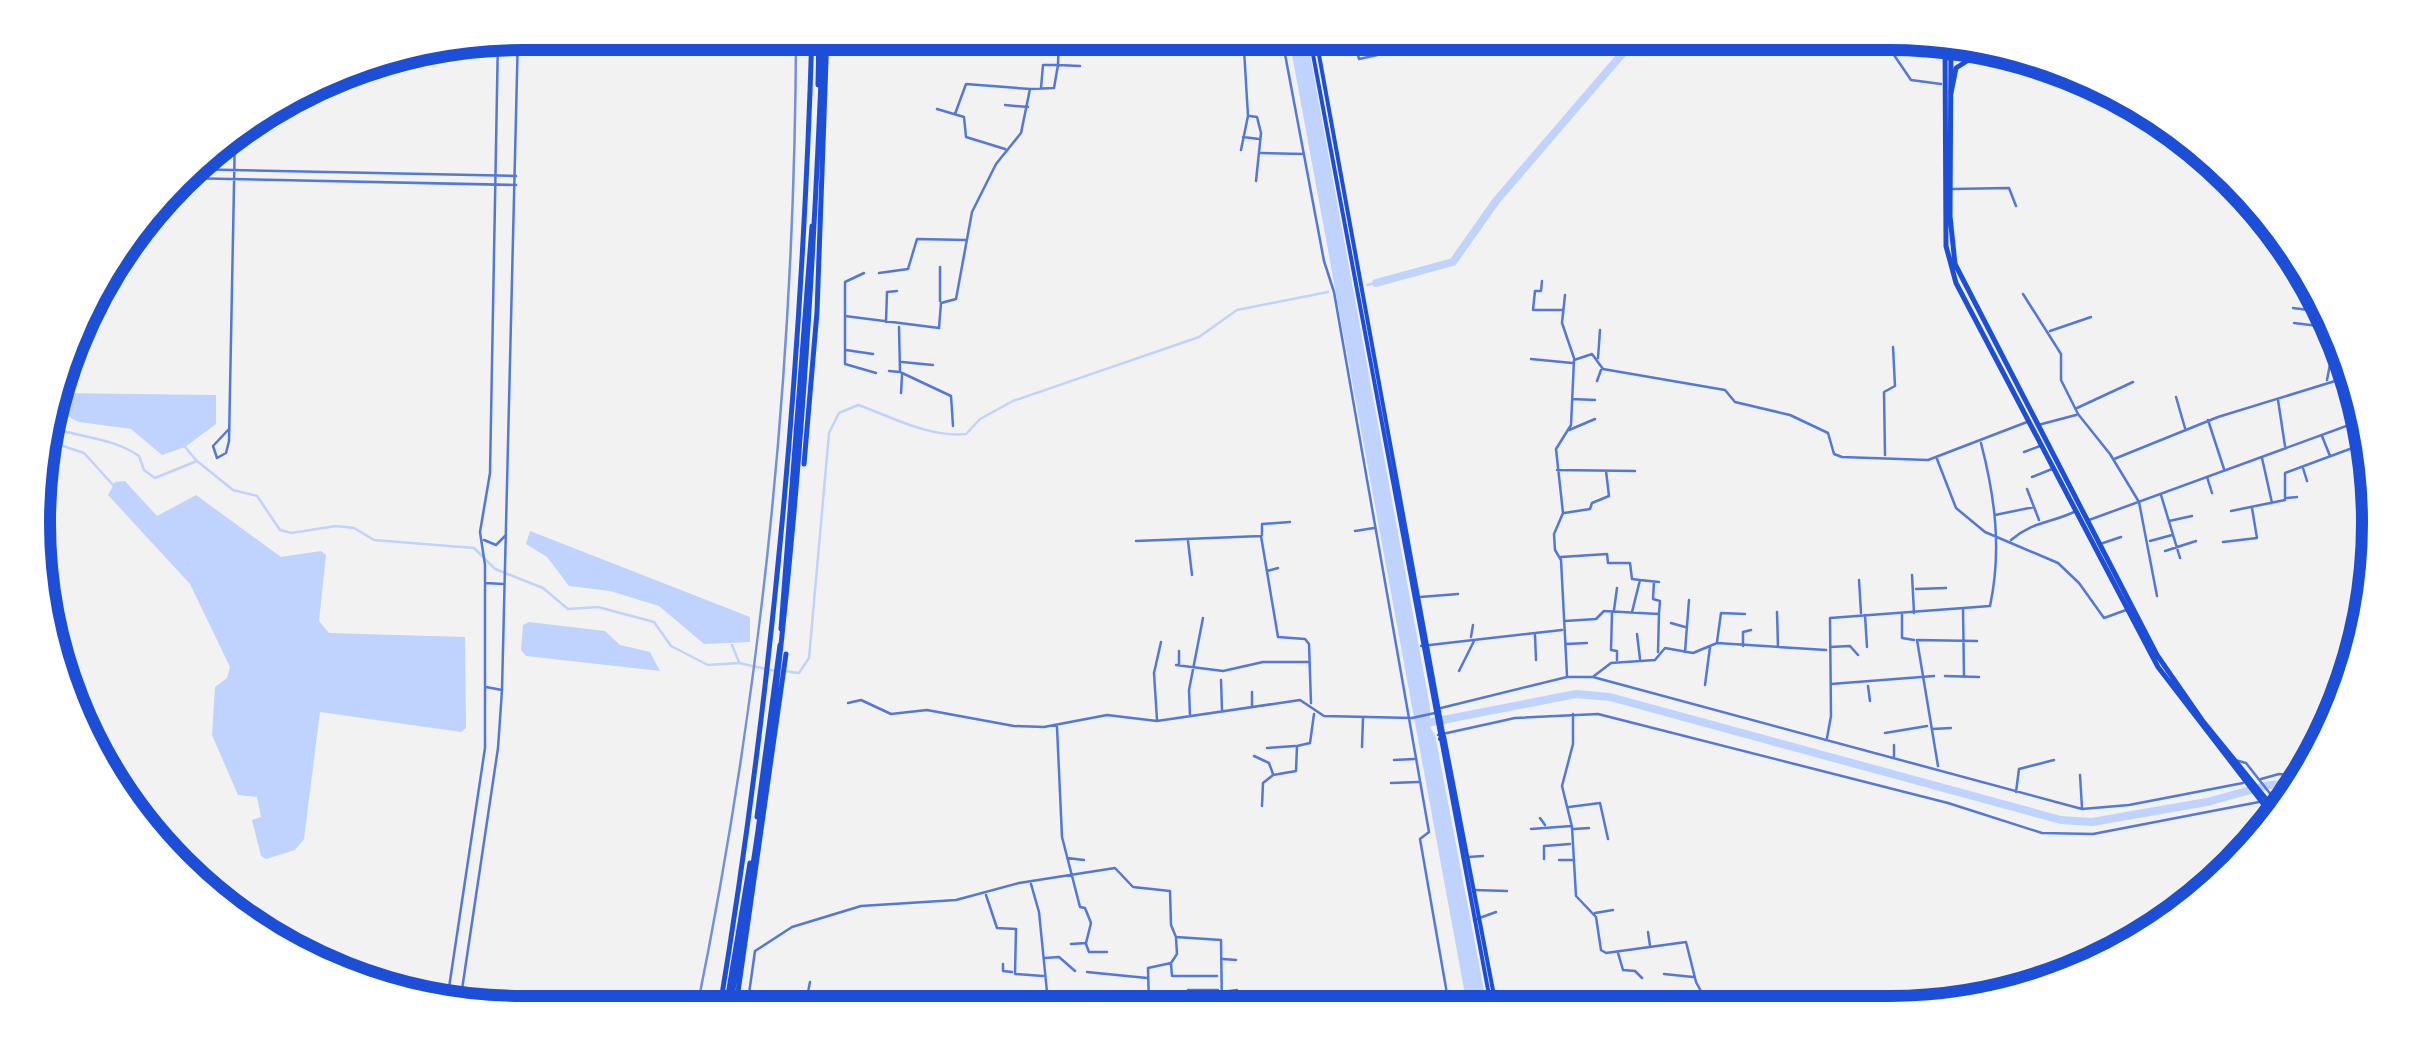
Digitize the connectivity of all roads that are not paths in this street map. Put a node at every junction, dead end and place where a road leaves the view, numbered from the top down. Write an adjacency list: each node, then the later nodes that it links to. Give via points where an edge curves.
1 (518, 50): 38 (street)
2 (819, 50): 324 (highway, via 770,656)
3 (819, 50): 325 (highway, via 808,312 780,646)
4 (820, 50): 326 (highway, via 817,312 786,659)
5 (1058, 50): 17 (street)
6 (1244, 50): 27 (street)
7 (1285, 50): 34 (street)
8 (1315, 50): 168 (main road)
9 (1357, 50): 13 (street, via 1359,59)
10 (1398, 50): 13 (street)
11 (1891, 50): 19 (street, via 1911,80)
12 (498, 51): 37 (street)
13 (1389, 52)
14 (1948, 55): 15 (highway); 19 (highway); 22 (highway)
15 (1957, 55)
16 (1973, 58): 22 (highway, via 1958,64)
17 (1058, 65): 18 (street); 21 (street, via 1054,88); 21 (street, via 1043,65)
18 (1080, 66)
19 (1944, 84): 92 (highway, via 1947,258)
20 (1030, 89): 21 (street); 24 (street); 26 (street, via 966,84)
21 (1041, 89)
22 (1950, 93): 44 (highway)
23 (1005, 106): 24 (street)
24 (1028, 106): 31 (street, via 1022,132)
25 (937, 109): 26 (street)
26 (956, 114): 31 (street, via 964,117 966,138)
27 (1248, 116): 28 (street); 29 (street, via 1258,118)
28 (1243, 137): 29 (street); 32 (street)
29 (1260, 139): 33 (street)
30 (235, 148): 36 (street)
31 (1007, 150): 46 (street, via 977,198)
32 (1241, 150)
33 (1260, 153): 34 (street); 41 (street)
34 (1305, 154): 136 (street)
35 (209, 169): 36 (street)
36 (234, 170): 37 (street); 40 (street)
37 (496, 176): 38 (street); 42 (street)
38 (516, 176): 43 (street)
39 (200, 178): 40 (street)
40 (234, 178): 42 (street); 96 (street)
41 (1256, 182)
42 (496, 184): 43 (street); 143 (street, via 490,473)
43 (516, 185): 138 (street)
44 (1950, 189): 45 (street, via 2008,188); 92 (highway, via 1955,264)
45 (2016, 206)
46 (968, 240): 49 (street, via 917,239 908,270); 54 (street, via 956,299)
47 (940, 267): 54 (street)
48 (864, 273): 58 (street, via 845,282)
49 (879, 273)
50 (1542, 281): 56 (street, via 1534,310)
51 (897, 291): 60 (street, via 887,292)
52 (2023, 294): 65 (street)
53 (1565, 296): 56 (street)
54 (941, 303): 62 (street, via 937,329)
55 (2293, 308): 57 (street)
56 (1563, 310): 71 (street)
57 (2311, 310)
58 (845, 316): 60 (street); 67 (street)
59 (2091, 317): 65 (street)
60 (886, 323): 62 (street)
61 (2294, 323): 63 (street)
62 (899, 325): 72 (street)
63 (2319, 327)
64 (1600, 330): 73 (street)
65 (2049, 331): 88 (street)
66 (1894, 347): 105 (street, via 1895,386 1884,392)
67 (845, 350): 68 (street); 78 (street, via 846,366)
68 (874, 354)
69 (2332, 357): 82 (street)
70 (1531, 359): 71 (street)
71 (1574, 361): 73 (street, via 1592,354); 85 (street)
72 (900, 362): 74 (street); 77 (street)
73 (1598, 362): 75 (street)
74 (933, 365)
75 (1601, 368): 80 (street); 105 (street, via 1725,390 1736,402 1828,433 1836,456)
76 (889, 370): 77 (street)
77 (901, 372): 83 (street); 94 (street, via 951,396)
78 (876, 373)
79 (2340, 380): 82 (street)
80 (1598, 382)
81 (2134, 382): 88 (street)
82 (2327, 384): 86 (street)
83 (901, 393)
84 (2176, 397): 95 (street)
85 (1572, 399): 87 (street); 97 (street)
86 (2278, 399): 91 (street); 102 (street)
87 (1596, 400)
88 (2075, 409): 89 (street)
89 (2078, 414): 92 (street); 108 (street)
90 (1595, 419): 97 (street)
91 (2208, 420): 95 (street); 112 (street)
92 (2033, 422): 99 (street); 100 (highway); 132 (highway)
93 (2351, 424): 98 (street)
94 (953, 426)
95 (2186, 428): 108 (street)
96 (228, 429): 96 (street, via 229,448 217,458 213,446)
97 (1569, 430): 111 (street, via 1556,446)
98 (2322, 434): 102 (street); 104 (street)
99 (1981, 442): 107 (street); 130 (street)
100 (2042, 446): 103 (street); 110 (highway)
101 (2355, 446): 104 (street)
102 (2286, 448): 106 (street)
103 (2024, 452)
104 (2330, 456): 109 (street)
105 (1885, 457): 107 (street)
106 (2261, 457): 112 (street); 124 (street)
107 (1936, 458): 141 (street, via 1956,508)
108 (2114, 459): 123 (street)
109 (2302, 466): 117 (street); 122 (street, via 2284,475)
110 (2054, 469): 115 (street); 127 (highway)
111 (1557, 470): 113 (street); 129 (street)
112 (2224, 470): 116 (street)
113 (1606, 471): 114 (street); 129 (street, via 1609,496 1590,509)
114 (1635, 471)
115 (2032, 477)
116 (2206, 477): 119 (street); 120 (street)
117 (2307, 481)
118 (2027, 489): 126 (street)
119 (2160, 494): 123 (street); 135 (street)
120 (2212, 494)
121 (2297, 496): 122 (street)
122 (2286, 498): 124 (street)
123 (2140, 502): 132 (street); 147 (street)
124 (2272, 502): 125 (street)
125 (2252, 506): 128 (street); 149 (street, via 2257,538)
126 (2034, 507): 130 (street); 133 (street)
127 (2075, 511): 133 (street); 171 (highway)
128 (2231, 511)
129 (1562, 513): 153 (street, via 1554,534)
130 (1994, 516): 141 (street)
131 (2192, 516): 135 (street)
132 (2088, 520): 150 (highway)
133 (2039, 521): 145 (street)
134 (1290, 522): 140 (street, via 1262,524)
135 (2169, 522): 139 (street)
136 (1375, 527): 137 (street); 237 (street)
137 (1356, 530)
138 (506, 534): 143 (street, via 496,545); 162 (street)
139 (2173, 534): 147 (street); 151 (street)
140 (1262, 536): 144 (street); 156 (street)
141 (1997, 536): 145 (street); 170 (street, via 1990,606)
142 (2121, 537): 150 (street)
143 (482, 538): 161 (street)
144 (1188, 540): 146 (street); 157 (street)
145 (2010, 540): 171 (street, via 2065,568 2104,618)
146 (1136, 541)
147 (2147, 541): 167 (street)
148 (2196, 541): 151 (street)
149 (2224, 542)
150 (2100, 544): 171 (highway)
151 (2177, 547): 152 (street); 154 (street)
152 (2165, 551)
153 (1560, 558): 159 (street, via 1607,554 1608,563 1630,564 1631,578); 181 (street)
154 (2180, 558)
155 (1278, 568): 156 (street)
156 (1266, 571): 209 (street, via 1278,637 1308,640)
157 (1192, 574)
158 (1912, 574): 165 (street)
159 (1640, 580): 175 (street); 178 (street, via 1656,582)
160 (1858, 580): 176 (street)
161 (486, 583): 162 (street); 224 (street)
162 (504, 584): 225 (street)
163 (1617, 588): 172 (street)
164 (1946, 588): 165 (street)
165 (1914, 589): 177 (street)
166 (1458, 594): 168 (street)
167 (2157, 596)
168 (1416, 597): 196 (main road)
169 (1688, 600): 184 (street)
170 (1963, 608): 177 (street); 191 (street)
171 (2131, 611): 260 (highway); 260 (highway, via 2181,702)
172 (1613, 612): 175 (street); 181 (street); 210 (street, via 1611,650)
173 (1777, 612): 201 (street)
174 (1902, 612): 176 (street); 177 (street); 190 (street, via 1902,639)
175 (1632, 613): 178 (street)
176 (1863, 613): 200 (street); 202 (street, via 1830,618)
177 (1914, 613)
178 (1659, 614): 204 (street)
179 (1745, 614): 195 (street, via 1722,613)
180 (1204, 618): 211 (street)
181 (1564, 621): 185 (street)
182 (1672, 623): 184 (street)
183 (1473, 625): 189 (street)
184 (1686, 627): 205 (street)
185 (1564, 630): 187 (street); 197 (street)
186 (1751, 630): 199 (street, via 1744,632)
187 (1536, 634): 189 (street); 207 (street)
188 (1637, 634): 208 (street)
189 (1472, 640): 196 (street); 212 (street)
190 (1916, 640): 191 (street); 219 (street)
191 (1961, 641): 192 (street); 217 (street)
192 (1976, 641)
193 (1161, 642): 238 (street)
194 (1587, 642): 197 (street)
195 (1717, 643): 198 (street); 199 (street)
196 (1424, 644): 233 (main road)
197 (1565, 644): 215 (street)
198 (1710, 645): 205 (street); 223 (street)
199 (1743, 646): 201 (street)
200 (1866, 647)
201 (1778, 648): 202 (street)
202 (1828, 648): 206 (street, via 1850,646); 221 (street)
203 (1179, 652): 211 (street, via 1178,665)
204 (1658, 652): 205 (street); 208 (street, via 1655,660)
205 (1686, 652)
206 (1858, 655)
207 (1536, 660)
208 (1640, 660): 210 (street)
209 (1310, 662): 211 (street, via 1219,671); 229 (street)
210 (1617, 662): 216 (street)
211 (1195, 666): 235 (street)
212 (1459, 671)
213 (1934, 676): 219 (street)
214 (1945, 676): 217 (street)
215 (1567, 677): 216 (street); 233 (street)
216 (1593, 677): 244 (street)
217 (1964, 677): 218 (street)
218 (1979, 677)
219 (1922, 678): 222 (street); 240 (street)
220 (1221, 680): 232 (street)
221 (1830, 684): 222 (street); 244 (street)
222 (1868, 684): 227 (street)
223 (1705, 685)
224 (485, 687): 225 (street); 311 (street, via 485,748)
225 (502, 690): 317 (street)
226 (1252, 692): 230 (street)
227 (1870, 701)
228 (848, 703): 239 (street, via 861,700 891,714 927,710 1014,726)
229 (1310, 704): 230 (street); 231 (street)
230 (1252, 707): 232 (street)
231 (1316, 711): 236 (street); 245 (street, via 1310,743)
232 (1222, 712): 235 (street)
233 (1436, 712): 237 (street); 242 (main road)
234 (1573, 712): 242 (street); 264 (street, via 1668,729 2042,833 2093,834); 267 (street, via 1573,744 1562,780)
235 (1190, 716): 238 (street)
236 (1363, 716): 237 (street); 247 (street)
237 (1410, 718): 251 (street)
238 (1157, 721): 239 (street, via 1108,715)
239 (1058, 726): 278 (street)
240 (1930, 727): 241 (street); 243 (street); 255 (street)
241 (1952, 728)
242 (1440, 733): 254 (main road)
243 (1885, 733)
244 (1826, 740): 250 (street)
245 (1298, 746): 248 (street); 257 (street, via 1296,770)
246 (1894, 746): 250 (street)
247 (1362, 747)
248 (1267, 748)
249 (1254, 756): 257 (street, via 1269,763)
250 (1894, 758): 255 (street)
251 (1416, 759): 252 (street); 259 (street)
252 (1394, 760)
253 (2054, 760): 263 (street, via 2019,769)
254 (1448, 762): 276 (main road); 279 (main road)
255 (1938, 768): 263 (street)
256 (2288, 774): 260 (street)
257 (1274, 775): 266 (street, via 1262,786)
258 (2080, 775): 268 (street)
259 (1420, 782): 261 (street); 332 (street, via 1429,832 1420,839)
260 (2253, 782): 264 (highway); 268 (street)
261 (1392, 783)
262 (2277, 793): 264 (street)
263 (2016, 794): 268 (street)
264 (2263, 795): 265 (highway)
265 (2270, 803)
266 (1262, 806)
267 (1566, 808): 271 (street); 274 (street, via 1600,803)
268 (2082, 809)
269 (1540, 818): 270 (street)
270 (1545, 826): 271 (street); 273 (street)
271 (1572, 828): 272 (street); 275 (street)
272 (1589, 828)
273 (1531, 829)
274 (1608, 838)
275 (1573, 844): 280 (street, via 1544,846); 283 (street)
276 (1469, 856): 277 (street); 279 (street); 286 (main road)
277 (1483, 856)
278 (1066, 858): 281 (street); 284 (street)
279 (1462, 858): 287 (main road)
280 (1544, 858)
281 (1084, 860)
282 (1559, 860): 283 (street)
283 (1573, 860): 292 (street, via 1577,899)
284 (1071, 878): 285 (street); 296 (street, via 1115,868 1136,888 1168,889); 297 (street, via 1091,922)
285 (1030, 882): 289 (street); 302 (street)
286 (1476, 889): 287 (street); 288 (street); 293 (main road)
287 (1468, 890): 294 (main road)
288 (1507, 891)
289 (985, 893): 308 (street, via 998,928 1016,928); 327 (street, via 861,906 788,928 756,952)
290 (1613, 910): 292 (street)
291 (1496, 912): 293 (street)
292 (1593, 913): 300 (street, via 1602,952)
293 (1481, 918): 294 (street); 334 (main road)
294 (1474, 920): 333 (main road)
295 (1648, 932): 299 (street)
296 (1176, 936): 303 (street, via 1216,936); 305 (street)
297 (1086, 942): 298 (street); 301 (street, via 1089,952)
298 (1071, 944)
299 (1650, 946): 300 (street); 316 (street, via 1686,942)
300 (1618, 951): 315 (street, via 1623,970)
301 (1106, 952)
302 (1043, 958): 307 (street, via 1058,958); 312 (street)
303 (1221, 959): 304 (street); 313 (street)
304 (1236, 960)
305 (1171, 963): 313 (street, via 1172,976); 314 (street, via 1148,968)
306 (1003, 964): 308 (street, via 1006,973)
307 (1075, 971)
308 (1014, 972): 312 (street)
309 (1086, 972): 314 (street)
310 (1664, 974): 316 (street)
311 (450, 976): 317 (street); 319 (street)
312 (1043, 976): 329 (street)
313 (1219, 976): 322 (street)
314 (1148, 978): 330 (street)
315 (1642, 978)
316 (1695, 978): 335 (street)
317 (463, 979): 323 (street)
318 (810, 982): 328 (street)
319 (448, 990)
320 (1188, 990): 322 (street)
321 (1237, 990): 322 (street)
322 (1220, 991): 331 (street)
323 (461, 992)
324 (729, 996)
325 (729, 996)
326 (730, 996)
327 (749, 996)
328 (808, 996)
329 (1046, 996)
330 (1149, 996)
331 (1220, 996)
332 (1448, 996)
333 (1491, 996)
334 (1492, 996)
335 (1704, 996)

